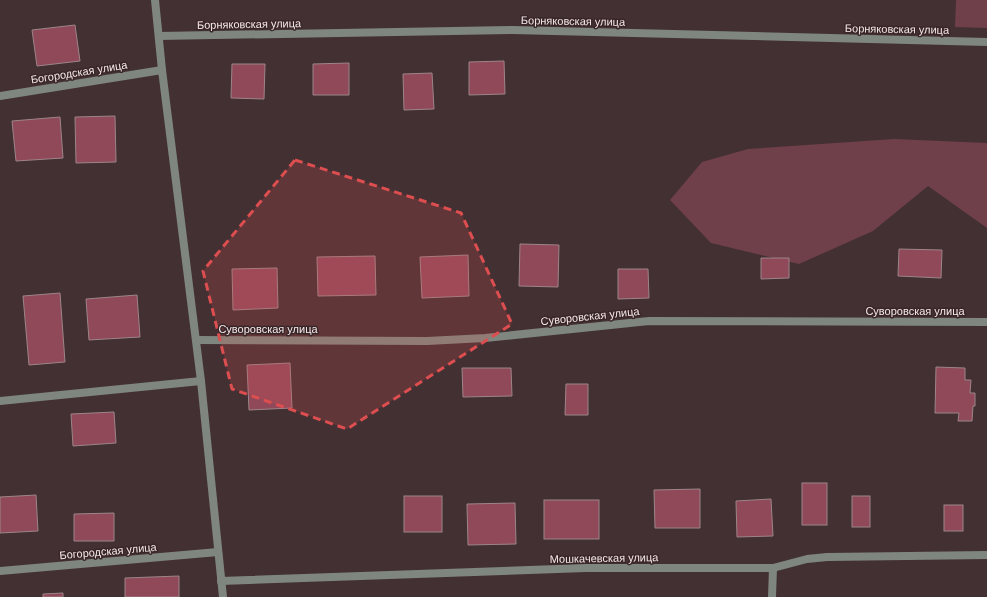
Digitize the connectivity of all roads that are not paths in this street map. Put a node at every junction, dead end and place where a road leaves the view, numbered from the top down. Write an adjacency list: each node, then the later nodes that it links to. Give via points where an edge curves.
1 (155, 0): 2 (street)
2 (159, 36): 3 (street, Борняковская улица, via 513,30); 4 (street)
3 (987, 42)
4 (162, 70): 5 (street, Богородская улица); 7 (street)
5 (0, 96)
6 (987, 322): 7 (street, Суворовская улица, via 649,321 485,338 427,341)
7 (196, 340): 8 (street)
8 (201, 381): 9 (street); 10 (street)
9 (0, 401)
10 (218, 552): 13 (street, Богородская улица); 14 (street)
11 (987, 555): 12 (street, Мошкачевская улица, via 827,557)
12 (772, 568): 14 (street, Мошкачевская улица, via 586,568); 16 (street)
13 (0, 571)
14 (221, 580): 15 (street)
15 (223, 597)
16 (772, 597)

